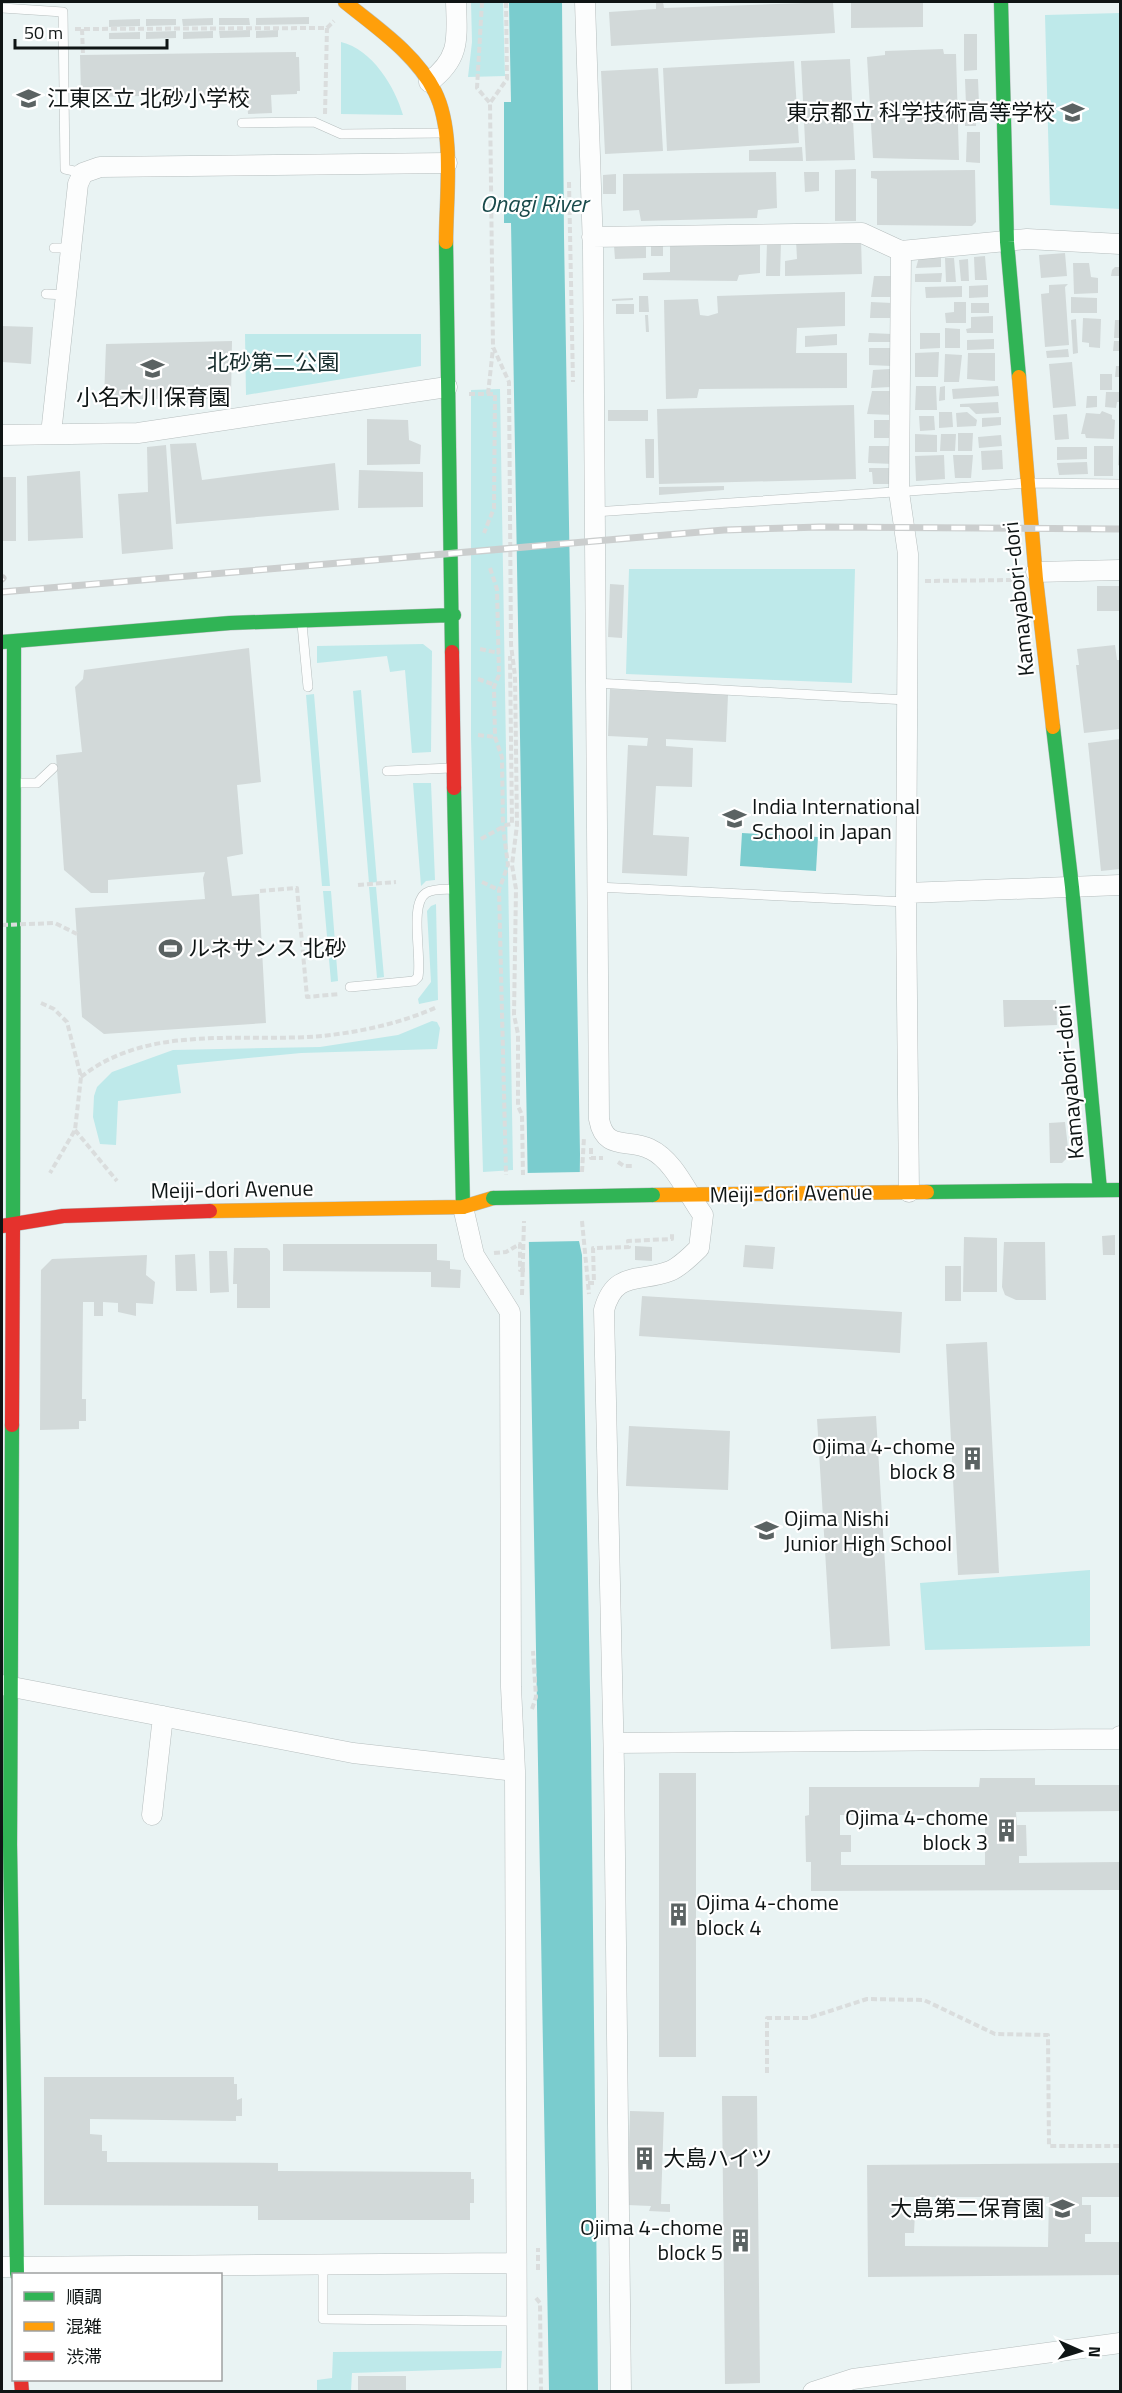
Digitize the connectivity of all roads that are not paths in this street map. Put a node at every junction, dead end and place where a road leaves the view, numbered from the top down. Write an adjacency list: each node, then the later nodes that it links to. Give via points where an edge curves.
1 (345, 2): 6 (street, via 395,43)
2 (456, 2): 6 (street, via 454,52 444,69)
3 (585, 2): 11 (street)
4 (1001, 2): 12 (street, Kamayabori-dori)
5 (2, 8): 10 (lane, via 63,12 64,169)
6 (429, 82): 8 (street)
7 (242, 123): 8 (lane, via 314,122 341,134)
8 (446, 133): 9 (street)
9 (447, 163): 10 (street, via 100,167); 17 (street)
10 (83, 173): 16 (street, via 72,201 63,248)
11 (592, 237): 14 (street, via 862,233); 23 (street)
12 (1007, 242): 13 (street, via 1027,239); 14 (street); 20 (street, Kamayabori-dori)
13 (1120, 244)
14 (901, 250): 22 (street)
15 (46, 294): 16 (lane)
16 (66, 295): 18 (street)
17 (447, 387): 18 (street, via 138,433); 26 (street)
18 (51, 434): 19 (street)
19 (2, 435)
20 (1028, 483): 21 (lane); 22 (lane); 25 (street, Kamayabori-dori)
21 (1120, 484)
22 (900, 492): 23 (lane); 31 (street, via 908,554)
23 (594, 512): 29 (street)
24 (1120, 570): 25 (street)
25 (1036, 575): 38 (street, Kamayabori-dori)
26 (453, 615): 27 (street); 33 (street)
27 (302, 620): 28 (street); 30 (lane)
28 (8, 641): 35 (street)
29 (595, 683): 31 (lane); 37 (street)
30 (308, 687)
31 (907, 700): 41 (street)
32 (53, 768): 35 (lane, via 37,783)
33 (456, 768): 34 (lane); 39 (street)
34 (387, 771)
35 (12, 783): 40 (street)
36 (1120, 885): 38 (street)
37 (597, 886): 41 (lane); 47 (street, via 601,1132 610,1140 648,1148 660,1155)
38 (1072, 887): 41 (street); 44 (street, Kamayabori-dori)
39 (458, 889): 42 (lane, via 431,891 420,899 418,977); 48 (street)
40 (7, 891): 43 (street)
41 (906, 897): 46 (street)
42 (350, 990)
43 (8, 1019): 53 (street)
44 (1100, 1190): 45 (street, Meiji-dori Avenue); 46 (street, Meiji-dori Avenue); 49 (street)
45 (1120, 1190)
46 (909, 1192): 47 (street, Meiji-dori Avenue)
47 (688, 1196): 48 (street, Meiji-dori Avenue, bridge, via 493,1198); 51 (street)
48 (464, 1207): 50 (street, Meiji-dori Avenue); 53 (street, Meiji-dori Avenue, via 119,1212); 58 (street, via 474,1255 510,1312)
49 (1120, 1207)
50 (484, 1214)
51 (709, 1215): 52 (street, Meiji-dori Avenue); 57 (street, via 699,1248 672,1271 622,1281 608,1296 604,1310)
52 (683, 1216)
53 (8, 1225): 54 (street)
54 (6, 1686): 55 (street); 60 (street)
55 (163, 1716): 58 (street, via 353,1753); 59 (street)
56 (1120, 1736): 57 (street)
57 (614, 1743): 67 (street)
58 (515, 1771): 61 (street)
59 (152, 1815)
60 (6, 1845): 63 (street)
61 (515, 2263): 62 (street); 64 (street)
62 (323, 2264): 63 (street); 64 (lane, via 323,2319)
63 (12, 2269)
64 (516, 2321): 66 (street)
65 (1120, 2343): 68 (street, via 853,2379)
66 (517, 2391)
67 (621, 2391)
68 (813, 2391)

